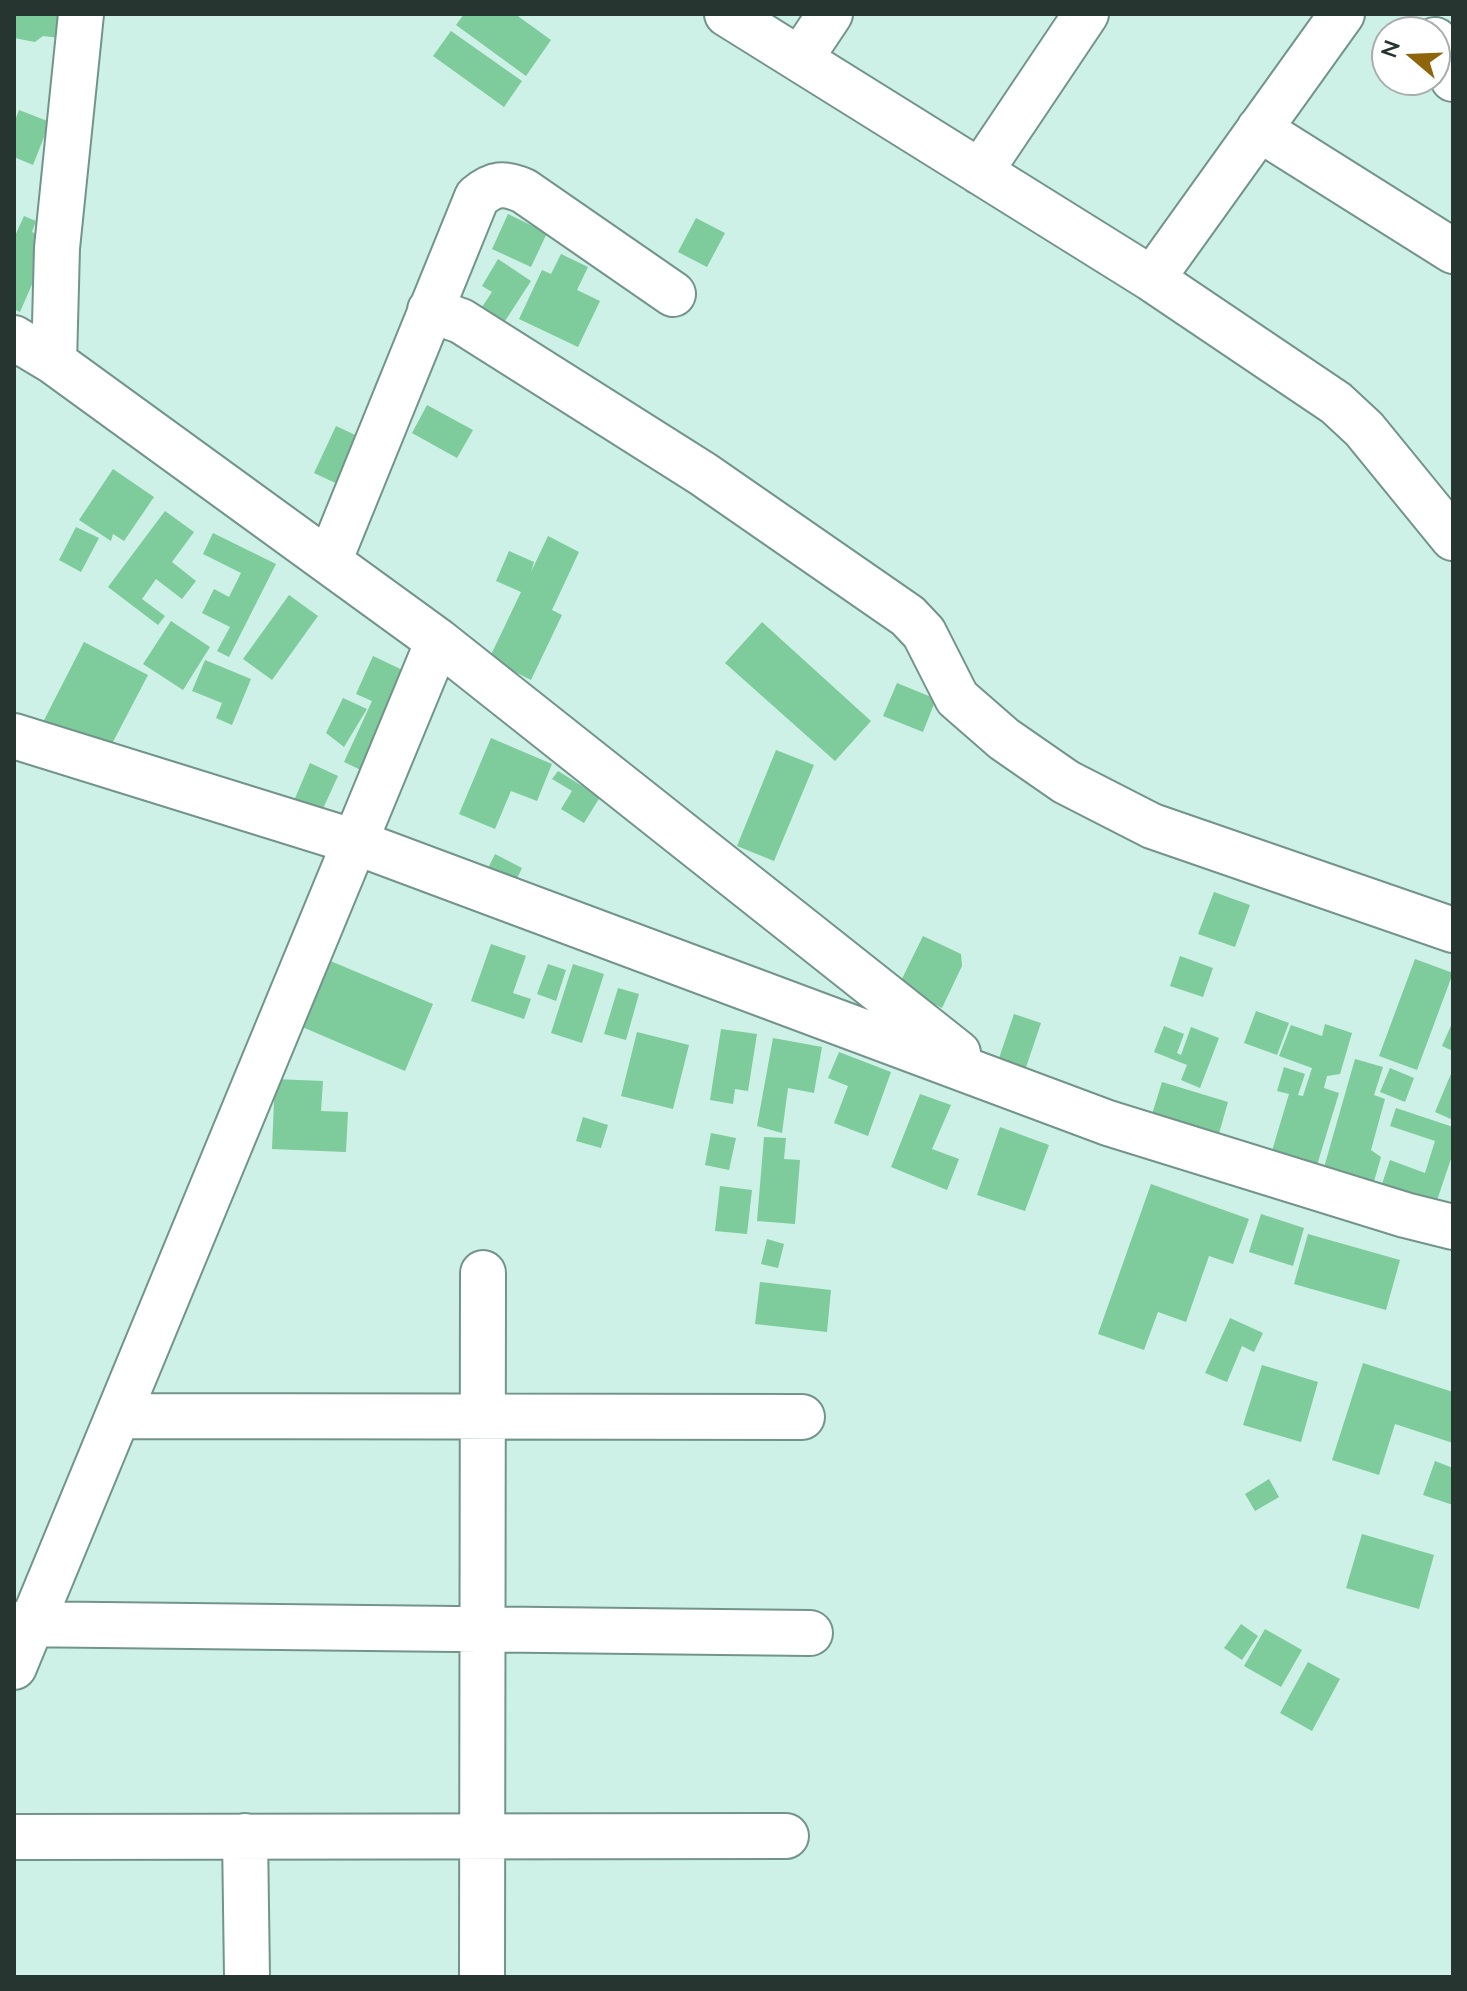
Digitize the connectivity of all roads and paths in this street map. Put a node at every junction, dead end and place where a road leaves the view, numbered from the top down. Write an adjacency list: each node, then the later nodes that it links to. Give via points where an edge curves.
1 (81, 14): 14 (street, via 57,248)
2 (727, 14): 6 (street)
3 (830, 14): 6 (street)
4 (1086, 14): 8 (street)
5 (1342, 14): 7 (street)
6 (800, 59): 8 (street)
7 (1259, 129): 9 (street); 10 (street)
8 (980, 172): 10 (street)
9 (1453, 251)
10 (1152, 279): 15 (street, via 1336,403 1364,429)
11 (673, 294): 12 (street, via 524,191 510,184 492,185 477,197)
12 (430, 310): 16 (street); 20 (street, via 461,321 703,474 908,616 924,633 957,698 1066,782 1152,826)
13 (14, 338): 14 (street)
14 (54, 362): 16 (street)
15 (1453, 538)
16 (330, 559): 17 (street)
17 (438, 641): 19 (street); 21 (street)
18 (14, 736): 19 (street)
19 (355, 842): 21 (street); 24 (street)
20 (1453, 930)
21 (992, 1079): 22 (street, via 1108,1123)
22 (1453, 1227)
23 (483, 1273): 25 (street)
24 (118, 1416): 25 (street); 27 (street)
25 (483, 1416): 26 (street); 28 (street)
26 (802, 1417)
27 (23, 1624): 28 (street); 30 (street)
28 (483, 1629): 29 (street); 32 (street)
29 (810, 1633)
30 (14, 1667)
31 (245, 1836): 32 (street); 34 (street); 35 (street)
32 (482, 1836): 33 (street); 36 (street)
33 (786, 1836)
34 (14, 1837)
35 (247, 1977)
36 (482, 1977)

